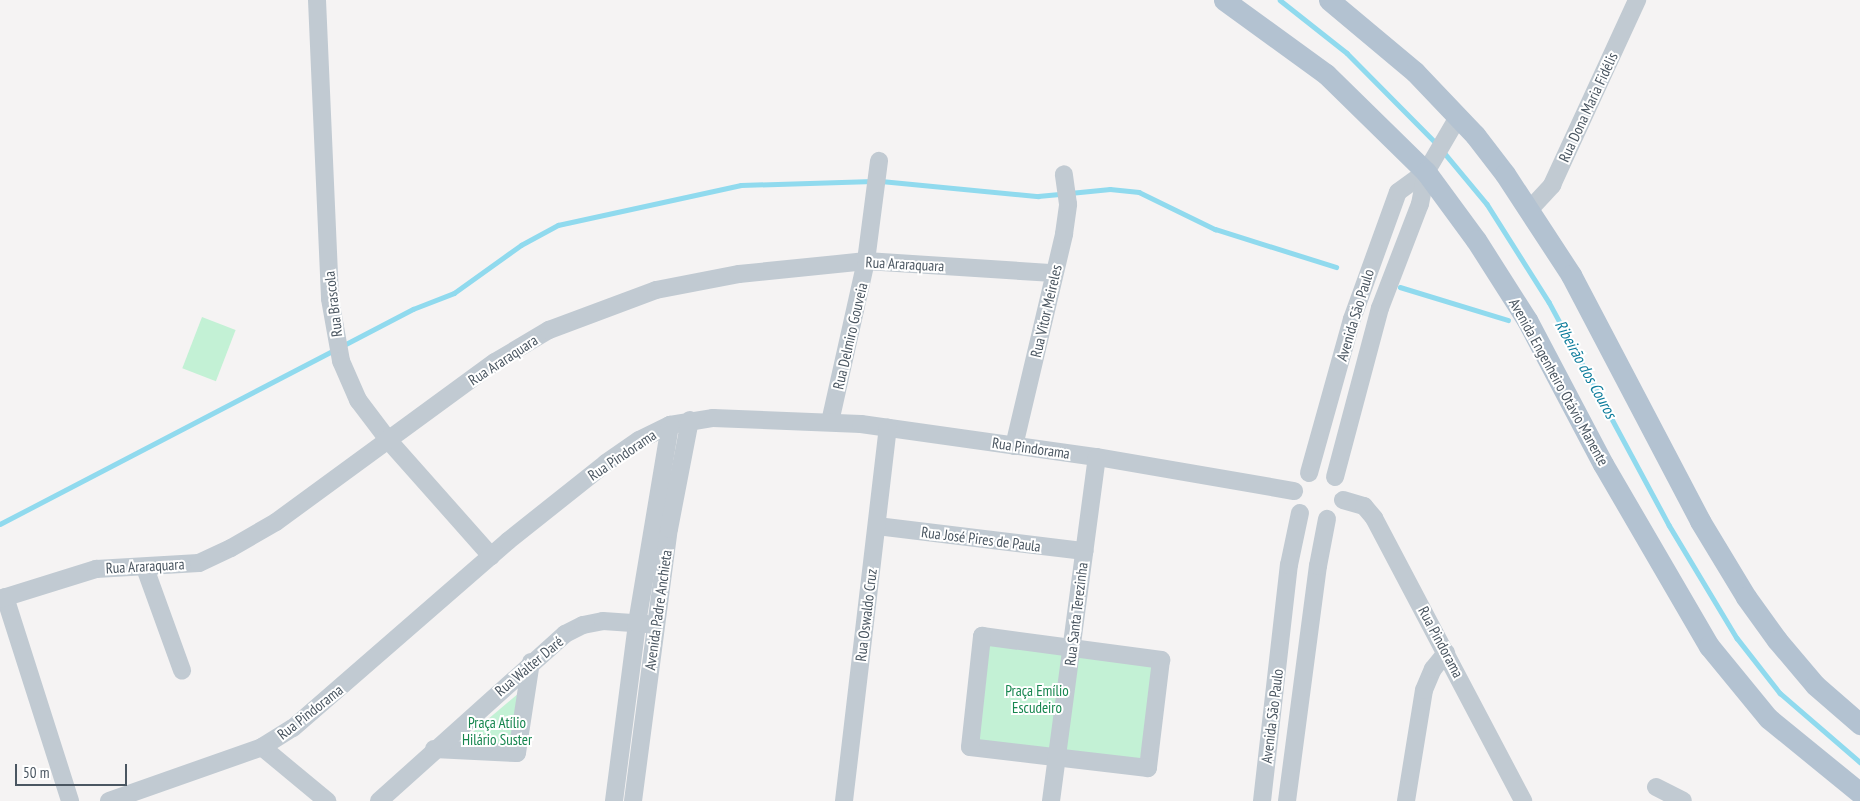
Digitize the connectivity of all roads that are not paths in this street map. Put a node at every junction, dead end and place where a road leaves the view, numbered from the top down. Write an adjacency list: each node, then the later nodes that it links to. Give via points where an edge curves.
1 (317, 0): 16 (street, Rua Brascola, via 330,300 342,361 358,400)
2 (1224, 0): 7 (main road, Avenida Engenheiro Otávio Manente, via 1326,74)
3 (1329, 0): 5 (main road, via 1406,63)
4 (1637, 0): 9 (street, Rua Dona Maria Fidélis, via 1552,185)
5 (1458, 116): 7 (street, Avenida São Paulo); 9 (main road)
6 (879, 165): 10 (street, Rua Delmiro Gouveia)
7 (1429, 167): 19 (street, Avenida São Paulo, via 1398,192 1352,319); 20 (street, Avenida São Paulo, via 1420,204 1377,316); 43 (main road, Avenida Engenheiro Otávio Manente, via 1527,320 1603,464 1709,646 1768,718)
8 (1066, 179): 11 (street, Rua Vitor Meireles, via 1068,204)
9 (1530, 209): 36 (main road, via 1570,275 1700,521 1746,597 1804,672)
10 (866, 261): 11 (street, Rua Araraquara); 13 (street, Rua Delmiro Gouveia); 16 (street, Rua Araraquara, via 739,274 634,297 549,330 495,362)
11 (1054, 273): 17 (street, Rua Vitor Meireles)
12 (690, 420): 13 (street, Rua Pindorama, via 738,418); 14 (street, Rua Pindorama); 31 (street, Avenida Padre Anchieta, via 669,529)
13 (830, 422): 15 (street, Rua Pindorama)
14 (670, 425): 27 (street, Rua Pindorama, via 639,440 606,463); 30 (street, Avenida Padre Anchieta)
15 (888, 428): 17 (street, Rua Pindorama); 25 (street, Rua Oswaldo Cruz)
16 (389, 440): 27 (street, Rua Brascola); 28 (street, Rua Araraquara, via 276,522 231,548 199,563)
17 (1014, 446): 18 (street, Rua Pindorama)
18 (1097, 457): 21 (street, Rua Pindorama); 26 (street, Rua Santa Terezinha)
19 (1309, 473): 20 (street, via 1327,472); 21 (street)
20 (1335, 476): 22 (street, via 1340,483)
21 (1294, 491): 23 (street)
22 (1343, 500): 24 (street, via 1340,508); 33 (street, Rua Pindorama, via 1369,510)
23 (1300, 513): 24 (street, via 1310,519); 37 (street, Avenida São Paulo, via 1290,565)
24 (1327, 519): 38 (street, Avenida São Paulo)
25 (877, 526): 26 (street, Rua José Pires de Paula); 50 (street, Rua Oswaldo Cruz)
26 (1084, 551): 32 (street, Rua Santa Terezinha)
27 (491, 556): 39 (street, Rua Pindorama, via 324,704 294,728)
28 (145, 568): 29 (street, Rua Araraquara, via 96,569); 35 (street)
29 (3, 598): 44 (street)
30 (637, 623): 31 (street, Rua Walter Daré); 34 (street, Rua Walter Daré, via 603,621 583,625 565,634); 48 (street, Avenida Padre Anchieta)
31 (656, 626): 49 (street, Avenida Padre Anchieta)
32 (1072, 646): 41 (street, Rua Santa Terezinha); 41 (street, via 981,638 968,746); 41 (street, via 1161,660 1149,766 1146,769)
33 (1446, 653): 54 (street, via 1433,669 1422,700); 55 (street, Rua Pindorama)
34 (531, 662): 40 (street, Rua Walter Daré); 40 (street, via 517,753)
35 (182, 670)
36 (1860, 724)
37 (1270, 737): 38 (street); 52 (street, Avenida São Paulo)
38 (1295, 740): 53 (street, Avenida São Paulo)
39 (262, 747): 45 (street, Rua Pindorama); 46 (street)
40 (434, 750): 47 (street, Rua Walter Daré)
41 (1057, 758): 51 (street, Rua Santa Terezinha)
42 (1656, 787): 56 (street)
43 (1860, 793)
44 (70, 801)
45 (109, 801)
46 (327, 801)
47 (379, 801)
48 (614, 801)
49 (633, 801)
50 (844, 801)
51 (1051, 801)
52 (1262, 801)
53 (1287, 801)
54 (1406, 801)
55 (1523, 801)
56 (1684, 801)

